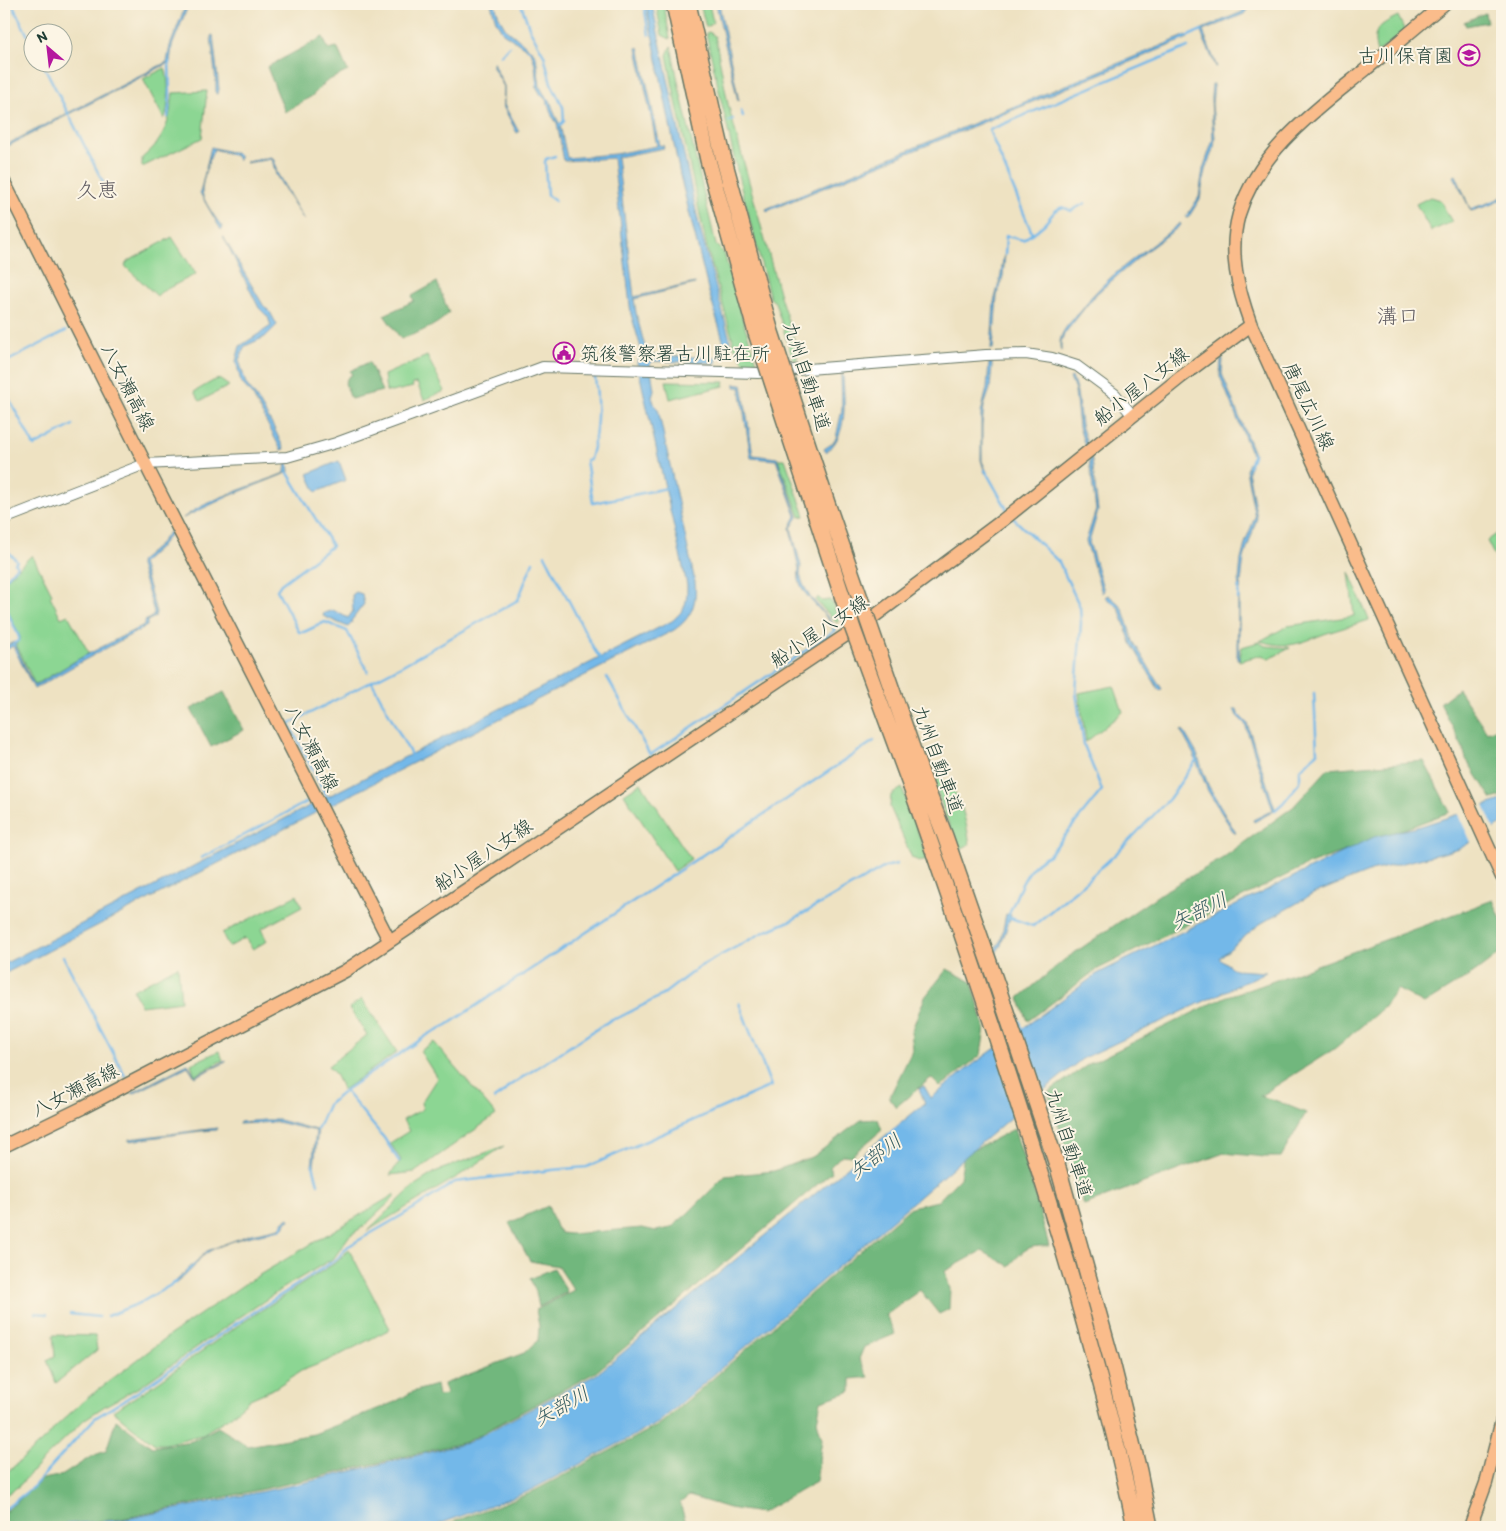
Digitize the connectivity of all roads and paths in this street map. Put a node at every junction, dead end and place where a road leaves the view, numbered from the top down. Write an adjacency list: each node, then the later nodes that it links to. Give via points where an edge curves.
1 (674, 4): 6 (highway, 九州自動車道, via 708,160)
2 (688, 4): 6 (highway, 九州自動車道)
3 (1444, 4): 5 (main road, 唐尾広川線, via 1292,132 1266,162 1239,214 1234,242 1234,268)
4 (4, 182): 8 (main road, 八女瀬高線)
5 (1251, 325): 7 (main road, 船小屋八女線); 11 (main road, 唐尾広川線)
6 (763, 331): 10 (highway, 九州自動車道, bridge, via 827,503)
7 (1133, 416): 8 (street, via 1116,394 1077,366 1026,354 758,373 543,367 336,443 287,457); 12 (main road, 船小屋八女線, via 1003,520 868,620)
8 (145, 464): 9 (street); 12 (main road, 八女瀬高線)
9 (4, 519)
10 (917, 784): 15 (highway, 九州自動車道, via 930,843 1043,1179 1096,1367); 15 (highway, 九州自動車道, via 945,836 1059,1171 1112,1362)
11 (1502, 877)
12 (389, 940): 13 (main road, 八女瀬高線, via 345,971)
13 (4, 1146)
14 (1502, 1420): 18 (main road, via 1486,1483)
15 (1132, 1472): 16 (highway, 九州自動車道); 17 (highway, 九州自動車道)
16 (1135, 1527)
17 (1150, 1527)
18 (1470, 1527)

